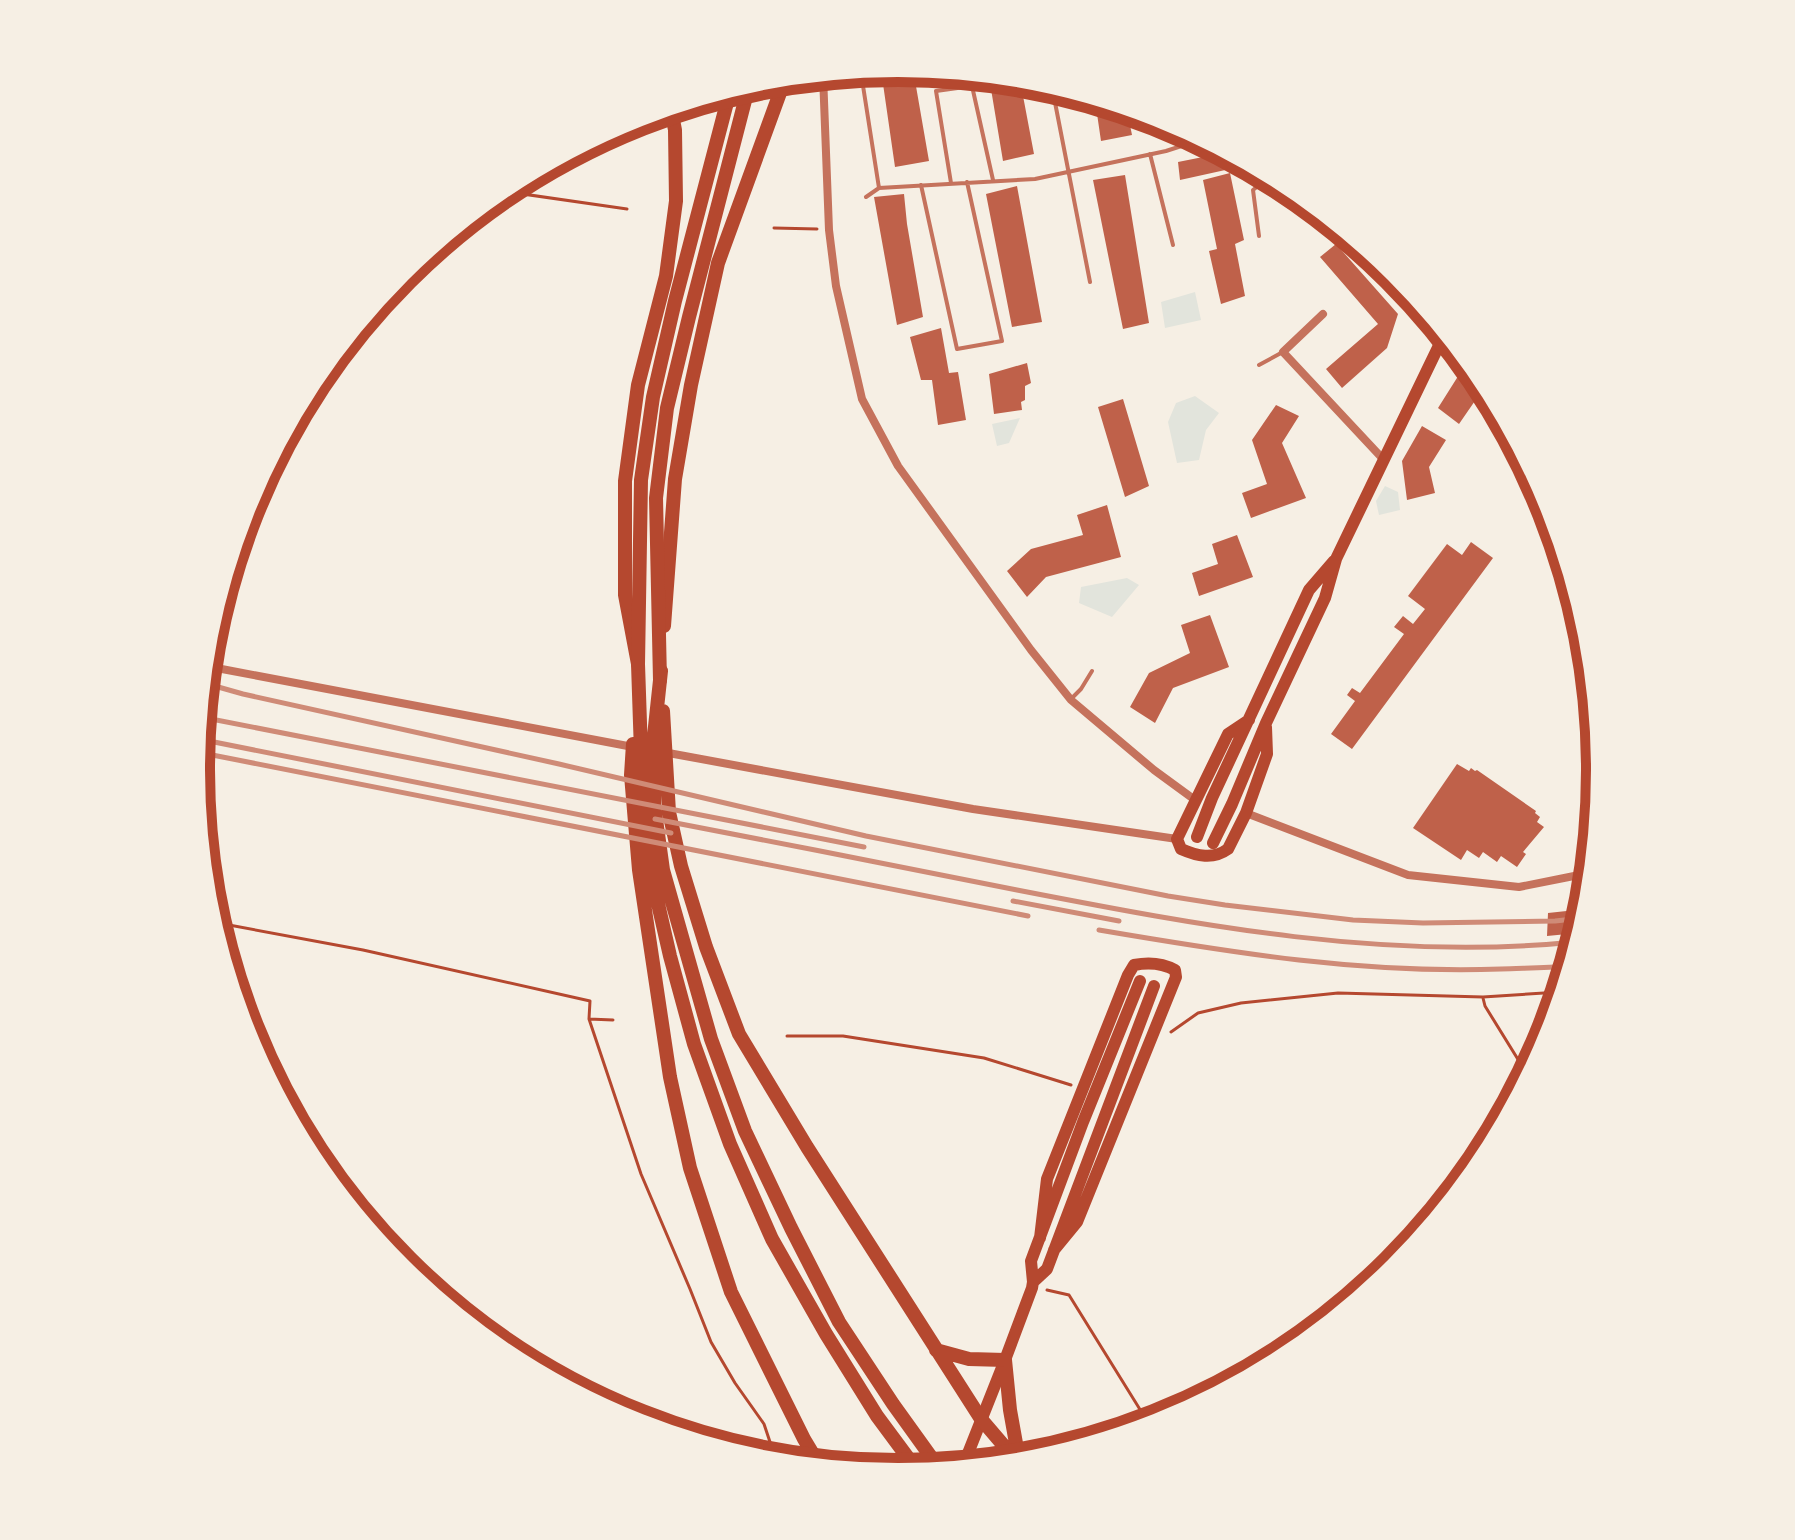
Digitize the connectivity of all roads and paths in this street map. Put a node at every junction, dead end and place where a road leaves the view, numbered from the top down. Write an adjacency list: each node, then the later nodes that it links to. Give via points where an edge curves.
1 (863, 83): 18 (lane)
2 (823, 86): 23 (street)
3 (971, 86): 15 (lane, via 936,91)
4 (972, 86): 13 (lane)
5 (780, 92): 36 (main road, via 718,263 691,385 675,479)
6 (745, 99): 36 (main road, via 667,408 656,498)
7 (1054, 100): 12 (lane)
8 (727, 103): 33 (main road, via 653,397 641,480)
9 (673, 120): 33 (main road, via 676,201 666,276 638,385 625,481 625,595)
10 (1184, 145): 11 (lane)
11 (1150, 154): 12 (lane); 25 (lane)
12 (1068, 172): 13 (lane); 26 (lane)
13 (994, 181): 14 (lane)
14 (967, 182): 15 (lane); 16 (lane, via 1002,341 957,349)
15 (951, 183): 16 (lane)
16 (921, 185): 18 (lane)
17 (1259, 185): 24 (lane, via 1253,190)
18 (879, 188): 20 (lane)
19 (522, 194): 21 (path)
20 (866, 197)
21 (627, 209)
22 (774, 228): 23 (path)
23 (829, 230): 37 (street, via 862,399 898,466)
24 (1259, 236)
25 (1173, 245)
26 (1090, 282)
27 (1323, 314): 29 (street)
28 (1439, 346): 31 (main road)
29 (1283, 352): 30 (lane); 31 (street)
30 (1259, 365)
31 (1383, 459): 32 (main road)
32 (1336, 559): 38 (main road, via 1309,590); 39 (main road, via 1325,598)
33 (638, 664): 67 (main road, via 631,775 639,870 670,1077 690,1168 731,1292); 70 (main road, via 651,873 694,1044 772,1239 826,1334)
34 (217, 668): 43 (street, via 973,809)
35 (1092, 671): 37 (lane)
36 (660, 680): 60 (main road, via 669,812 681,866 739,1034); 69 (main road, via 654,805 663,870 711,1039 745,1131 839,1322)
37 (1071, 700): 40 (street)
38 (1249, 720): 40 (main road, via 1228,734); 42 (main road)
39 (1266, 723): 41 (main road, via 1267,754); 44 (main road)
40 (1195, 800): 43 (main road)
41 (1246, 813): 43 (main road, via 1225,853 1195,855 1181,849); 45 (street, via 1408,875 1519,887)
42 (1197, 837)
43 (1177, 839)
44 (1213, 843)
45 (1577, 875)
46 (228, 925): 51 (path, via 590,1001)
47 (1140, 981): 57 (main road)
48 (1154, 986): 58 (main road)
49 (1548, 993): 50 (path)
50 (1483, 997): 54 (path, via 1338,993 1241,1003 1198,1013); 55 (path)
51 (589, 1019): 52 (path); 64 (path, via 641,1174 711,1342 764,1424)
52 (613, 1020)
53 (787, 1036): 56 (path, via 843,1036 984,1058)
54 (1148, 1047): 56 (main road, via 1176,977 1167,966 1144,963 1134,965 1128,975); 58 (main road, via 1077,1222)
55 (1520, 1063)
56 (1082, 1089): 57 (main road, via 1047,1179)
57 (1040, 1238): 59 (main road, via 1031,1261)
58 (1054, 1250): 59 (main road, via 1047,1269)
59 (1032, 1285): 61 (main road); 62 (path, via 1069,1295)
60 (936, 1350): 61 (main road, via 969,1359); 63 (main road)
61 (1005, 1360): 63 (main road); 65 (main road)
62 (1142, 1413)
63 (981, 1419): 66 (main road); 68 (main road)
64 (771, 1446)
65 (1016, 1447)
66 (1008, 1449)
67 (813, 1453)
68 (968, 1454)
69 (931, 1457)
70 (908, 1458)

